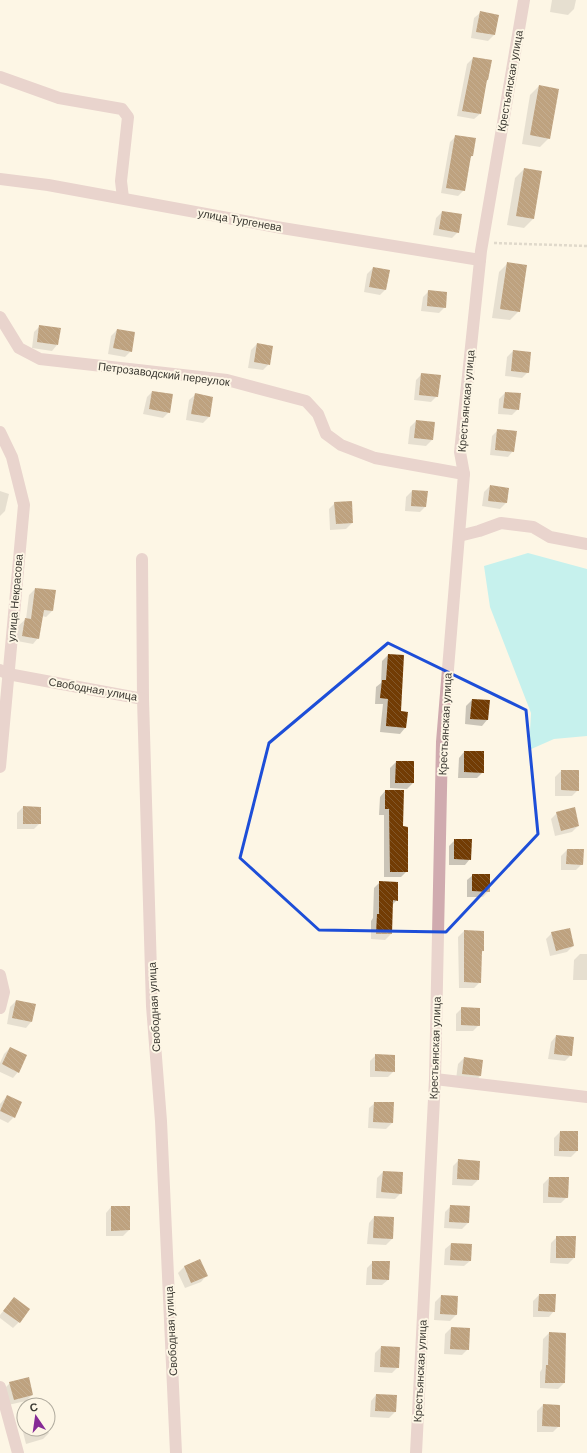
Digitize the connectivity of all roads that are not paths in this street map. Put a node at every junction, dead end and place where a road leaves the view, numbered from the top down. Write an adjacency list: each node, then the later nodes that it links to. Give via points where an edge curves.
1 (524, 0): 5 (street, Крестьянская улица)
2 (0, 77): 4 (street, via 59,98 122,109 128,117 121,181)
3 (0, 179): 4 (street, улица Тургенева)
4 (123, 198): 5 (street, улица Тургенева, via 282,228)
5 (480, 260): 8 (street, Крестьянская улица, via 460,452)
6 (0, 317): 8 (street, Петрозаводский переулок, via 19,348 40,359 226,380 306,401 318,414 326,434 341,445 375,458)
7 (0, 432): 12 (street, улица Некрасова, via 12,457 24,505)
8 (464, 474): 9 (street, Крестьянская улица)
9 (459, 536): 10 (street, via 501,523 533,526 550,537); 17 (street, Крестьянская улица, via 442,742)
10 (587, 544)
11 (142, 559): 13 (street)
12 (4, 672): 13 (street, Свободная улица); 14 (street, улица Некрасова)
13 (143, 698): 21 (street, Свободная улица, via 152,1006 161,1121)
14 (0, 767)
15 (0, 975): 16 (street, via 4,992)
16 (0, 1008)
17 (435, 1079): 18 (street); 22 (street, Крестьянская улица)
18 (587, 1097)
19 (0, 1387): 20 (street)
20 (18, 1453)
21 (176, 1453)
22 (416, 1453)

